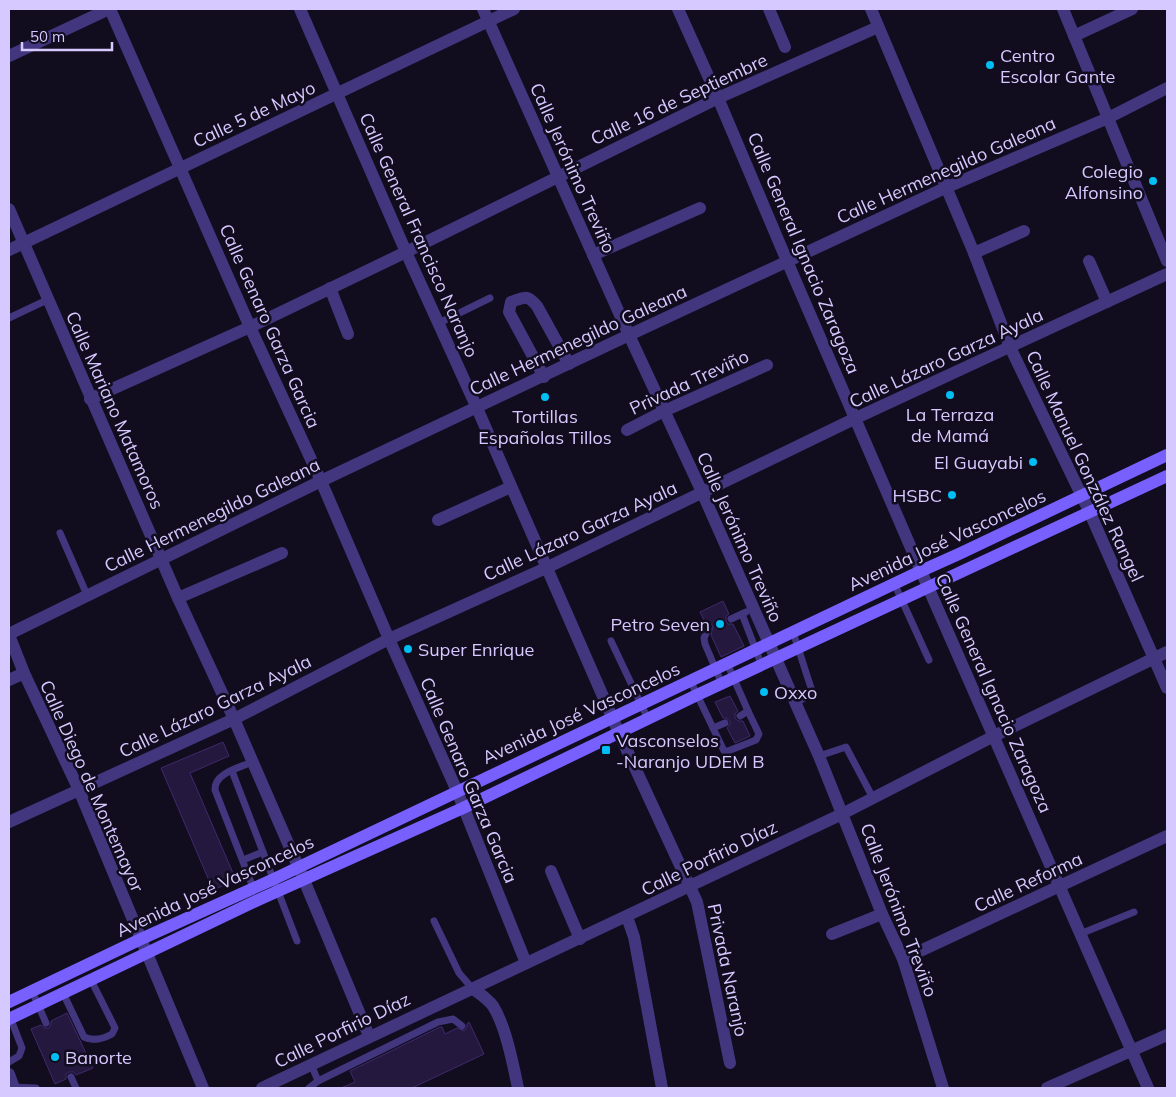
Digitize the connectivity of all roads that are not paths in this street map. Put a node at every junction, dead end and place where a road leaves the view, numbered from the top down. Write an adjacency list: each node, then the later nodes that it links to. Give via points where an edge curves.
1 (109, 9): 14 (street); 19 (street, Calle Genaro Garza Garcia)
2 (300, 9): 16 (street, Calle General Francisco Naranjo)
3 (483, 9): 10 (street, Calle Jerónimo Treviño)
4 (514, 9): 10 (street, Calle 5 de Mayo)
5 (678, 9): 17 (street, Calle General Ignacio Zaragoza)
6 (770, 9): 13 (street)
7 (871, 9): 11 (street, Calle Manuel González Rangel)
8 (1062, 9): 12 (street)
9 (1132, 9): 12 (street)
10 (488, 21): 16 (street, Calle 5 de Mayo); 20 (street, Calle Jerónimo Treviño)
11 (878, 27): 17 (street, Calle 16 de Septiembre); 21 (street, Calle Manuel González Rangel)
12 (1074, 36): 18 (street)
13 (785, 48)
14 (9, 56)
15 (1167, 88): 18 (street, Calle Hermenegildo Galeana)
16 (338, 94): 19 (street, Calle 5 de Mayo); 27 (street, Calle General Francisco Naranjo)
17 (718, 98): 20 (street, Calle 16 de Septiembre); 30 (street, Calle General Ignacio Zaragoza)
18 (1108, 118): 21 (street, Calle Hermenegildo Galeana); 32 (street)
19 (180, 168): 25 (street, Calle 5 de Mayo); 40 (street, Calle Genaro Garza Garcia)
20 (558, 177): 27 (street, Calle 16 de Septiembre); 29 (street, Calle Jerónimo Treviño)
21 (945, 188): 28 (street, Calle Manuel González Rangel); 30 (street, Calle Hermenegildo Galeana)
22 (700, 208): 29 (street)
23 (9, 209): 25 (street, Calle Mariano Matamoros)
24 (1024, 231): 28 (street)
25 (24, 244): 26 (street, Calle 5 de Mayo); 36 (street, Calle Mariano Matamoros)
26 (9, 250)
27 (406, 252): 34 (street, Calle 16 de Septiembre); 39 (street, Calle General Francisco Naranjo)
28 (974, 253): 43 (street, Calle Manuel González Rangel)
29 (593, 255): 42 (street, Calle Jerónimo Treviño)
30 (787, 261): 42 (street, Calle Hermenegildo Galeana); 50 (street, Calle General Ignacio Zaragoza)
31 (1089, 261): 37 (street)
32 (1167, 261)
33 (1167, 274): 37 (street, Calle Lázaro Garza Ayala)
34 (330, 288): 40 (street, Calle 16 de Septiembre); 41 (street)
35 (490, 298): 39 (lane)
36 (47, 300): 38 (lane); 47 (street, Calle Mariano Matamoros)
37 (1107, 302): 43 (street, Calle Lázaro Garza Ayala)
38 (9, 318)
39 (439, 323): 48 (street, Calle General Francisco Naranjo)
40 (250, 327): 47 (street, Calle 16 de Septiembre); 54 (street, Calle Genaro Garza Garcia)
41 (348, 334)
42 (629, 335): 44 (street, Calle Hermenegildo Galeana); 49 (street, Calle Jerónimo Treviño)
43 (1010, 347): 50 (street, Calle Lázaro Garza Ayala); 57 (street, Calle Manuel González Rangel)
44 (569, 364): 46 (street, Calle Hermenegildo Galeana); 46 (street, via 531,299 525,297 511,302 509,312)
45 (767, 365): 49 (street, Privada Treviño)
46 (544, 376): 48 (street, Calle Hermenegildo Galeana)
47 (90, 398): 62 (street, Calle Mariano Matamoros)
48 (477, 408): 54 (street, Calle Hermenegildo Galeana); 55 (street, Calle General Francisco Naranjo)
49 (664, 411): 51 (street, Privada Treviño); 56 (street, Calle Jerónimo Treviño)
50 (856, 418): 56 (street, Calle Lázaro Garza Ayala); 64 (street, Calle General Ignacio Zaragoza)
51 (627, 430)
52 (1167, 455): 57 (main road, Avenida José Vasconcelos)
53 (1167, 476): 58 (main road, Avenida José Vasconcelos)
54 (322, 481): 62 (street, Calle Hermenegildo Galeana); 75 (street, Calle Genaro Garza Garcia)
55 (511, 487): 59 (street); 63 (street, Calle General Francisco Naranjo)
56 (702, 492): 63 (street, Calle Lázaro Garza Ayala); 70 (street, Calle Jerónimo Treviño)
57 (1081, 496): 58 (street, Calle Manuel González Rangel); 64 (main road, Avenida José Vasconcelos)
58 (1090, 513): 66 (main road, Avenida José Vasconcelos); 81 (street, Calle Manuel González Rangel)
59 (438, 520)
60 (60, 533): 67 (lane)
61 (282, 553): 68 (street)
62 (162, 559): 67 (street, Calle Hermenegildo Galeana); 68 (street, Calle Mariano Matamoros)
63 (546, 568): 75 (street, Calle Lázaro Garza Ayala); 97 (street, Calle General Francisco Naranjo)
64 (921, 570): 65 (main road, Avenida José Vasconcelos); 66 (street, Calle General Ignacio Zaragoza)
65 (894, 583): 69 (lane); 73 (main road, Avenida José Vasconcelos)
66 (928, 588): 69 (main road, Avenida José Vasconcelos); 104 (street, Calle General Ignacio Zaragoza)
67 (88, 595): 74 (street, Calle Hermenegildo Galeana)
68 (178, 598): 99 (street, Calle Mariano Matamoros)
69 (902, 600): 78 (main road, Avenida José Vasconcelos); 83 (lane)
70 (747, 611): 71 (lane); 77 (street, Calle Jerónimo Treviño); 79 (lane)
71 (731, 619)
72 (708, 629): 86 (lane, via 704,638)
73 (792, 632): 77 (main road, Avenida José Vasconcelos); 78 (lane)
74 (9, 635): 87 (street, Calle Diego de Montemayor)
75 (389, 639): 99 (street, Calle Lázaro Garza Ayala); 109 (street, Calle Genaro Garza Garcia)
76 (611, 641): 95 (lane)
77 (768, 643): 79 (main road, Avenida José Vasconcelos); 82 (street, Calle Jerónimo Treviño)
78 (799, 649): 82 (main road, Avenida José Vasconcelos); 94 (lane, via 812,691)
79 (756, 650): 84 (main road, Avenida José Vasconcelos); 85 (lane)
80 (1167, 652): 81 (street, Calle Porfirio Díaz)
81 (1154, 658): 92 (street, Calle Manuel González Rangel); 104 (street, Calle Porfirio Díaz)
82 (776, 660): 85 (main road, Avenida José Vasconcelos); 94 (street, Calle Jerónimo Treviño)
83 (929, 660)
84 (727, 663): 86 (main road, Avenida José Vasconcelos); 88 (lane)
85 (762, 666): 88 (main road, Avenida José Vasconcelos)
86 (715, 668): 90 (main road, Avenida José Vasconcelos); 91 (lane)
87 (24, 673): 89 (street); 108 (street, Calle Diego de Montemayor)
88 (734, 678): 91 (main road, Avenida José Vasconcelos); 96 (lane)
89 (9, 680)
90 (690, 680): 93 (lane); 95 (main road, Avenida José Vasconcelos)
91 (722, 684): 93 (main road, Avenida José Vasconcelos)
92 (1167, 688)
93 (697, 695): 100 (main road, Avenida José Vasconcelos); 102 (lane)
94 (794, 703): 105 (street, Calle Jerónimo Treviño)
95 (640, 704): 97 (main road, Avenida José Vasconcelos); 100 (lane)
96 (748, 711): 98 (lane); 102 (lane, via 759,734 756,740 724,751)
97 (612, 716): 103 (street, Calle General Francisco Naranjo); 109 (main road, Avenida José Vasconcelos)
98 (740, 716)
99 (234, 719): 106 (street, Calle Mariano Matamoros); 108 (street, Calle Lázaro Garza Ayala)
100 (648, 719): 103 (main road, Avenida José Vasconcelos)
101 (725, 723): 102 (lane)
102 (713, 728)
103 (619, 733): 111 (main road, Avenida José Vasconcelos); 121 (street, Calle General Francisco Naranjo)
104 (994, 736): 110 (street, Calle Porfirio Díaz); 122 (street, Calle General Ignacio Zaragoza)
105 (819, 756): 110 (lane, via 846,746); 112 (street, Calle Jerónimo Treviño)
106 (252, 762): 107 (lane); 117 (street, Calle Mariano Matamoros)
107 (232, 771): 115 (lane); 116 (lane, via 216,782 215,790)
108 (78, 790): 113 (street, Calle Lázaro Garza Ayala); 132 (street, Calle Diego de Montemayor)
109 (457, 791): 111 (street, Calle Genaro Garza Garcia); 117 (main road, Avenida José Vasconcelos)
110 (873, 798): 112 (street, Calle Porfirio Díaz)
111 (464, 808): 120 (main road, Avenida José Vasconcelos); 137 (street, Calle Genaro Garza Garcia)
112 (842, 814): 121 (street, Calle Porfirio Díaz); 127 (street, Calle Jerónimo Treviño)
113 (9, 822)
114 (1167, 836): 122 (street, Calle Reforma)
115 (263, 852): 116 (lane); 119 (lane)
116 (242, 860): 123 (lane)
117 (298, 867): 119 (main road, Avenida José Vasconcelos); 120 (street, Calle Mariano Matamoros)
118 (551, 871): 133 (street)
119 (274, 879): 123 (main road, Avenida José Vasconcelos); 124 (lane)
120 (304, 880): 124 (main road, Avenida José Vasconcelos); 150 (street, Calle Mariano Matamoros)
121 (689, 887): 128 (street, Calle Porfirio Díaz); 153 (street, Privada Naranjo, via 697,902)
122 (1059, 887): 131 (street, Calle General Ignacio Zaragoza); 136 (street, Calle Reforma)
123 (253, 888): 125 (lane); 132 (main road, Avenida José Vasconcelos)
124 (278, 891): 125 (main road, Avenida José Vasconcelos); 134 (lane)
125 (258, 900): 135 (main road, Avenida José Vasconcelos)
126 (1134, 912): 131 (lane)
127 (882, 914): 130 (street); 136 (street, Calle Jerónimo Treviño)
128 (627, 917): 133 (street, Calle Porfirio Díaz); 165 (street, via 634,937)
129 (434, 921): 139 (lane, via 459,973)
130 (832, 934)
131 (1080, 934): 151 (street, Calle General Ignacio Zaragoza)
132 (141, 938): 135 (street, Calle Diego de Montemayor); 140 (main road, Avenida José Vasconcelos)
133 (580, 938): 137 (street, Calle Porfirio Díaz)
134 (297, 941)
135 (148, 953): 138 (main road, Avenida José Vasconcelos); 161 (street, Calle Diego de Montemayor)
136 (903, 959): 166 (street, Calle Jerónimo Treviño)
137 (526, 963): 139 (street, Calle Porfirio Díaz)
138 (91, 980): 141 (main road, Avenida José Vasconcelos); 141 (lane, via 115,1028 112,1034 101,1040 84,1037)
139 (472, 988): 144 (street, Calle Porfirio Díaz); 164 (street, via 489,1001 496,1014)
140 (32, 991): 142 (main road, Avenida José Vasconcelos); 143 (lane)
141 (63, 993): 143 (main road, Avenida José Vasconcelos)
142 (9, 1002)
143 (38, 1005): 145 (main road, Avenida José Vasconcelos); 146 (lane)
144 (417, 1014): 148 (lane); 150 (street, Calle Porfirio Díaz)
145 (9, 1017): 152 (lane, via 22,1048 19,1056)
146 (46, 1023)
147 (462, 1026): 148 (lane, via 453,1019)
148 (423, 1029): 157 (lane)
149 (1167, 1034): 151 (street)
150 (369, 1036): 154 (street, Calle Porfirio Díaz)
151 (1132, 1051): 167 (street); 168 (street, Calle General Ignacio Zaragoza)
152 (9, 1062)
153 (730, 1063)
154 (311, 1064): 157 (lane); 162 (street, Calle Porfirio Díaz)
155 (9, 1074): 158 (street)
156 (71, 1077): 160 (lane)
157 (318, 1081): 163 (lane)
158 (12, 1088): 159 (lane)
159 (36, 1088)
160 (76, 1088)
161 (203, 1088)
162 (263, 1088)
163 (309, 1088)
164 (518, 1088)
165 (662, 1088)
166 (943, 1088)
167 (1046, 1088)
168 (1148, 1088)

